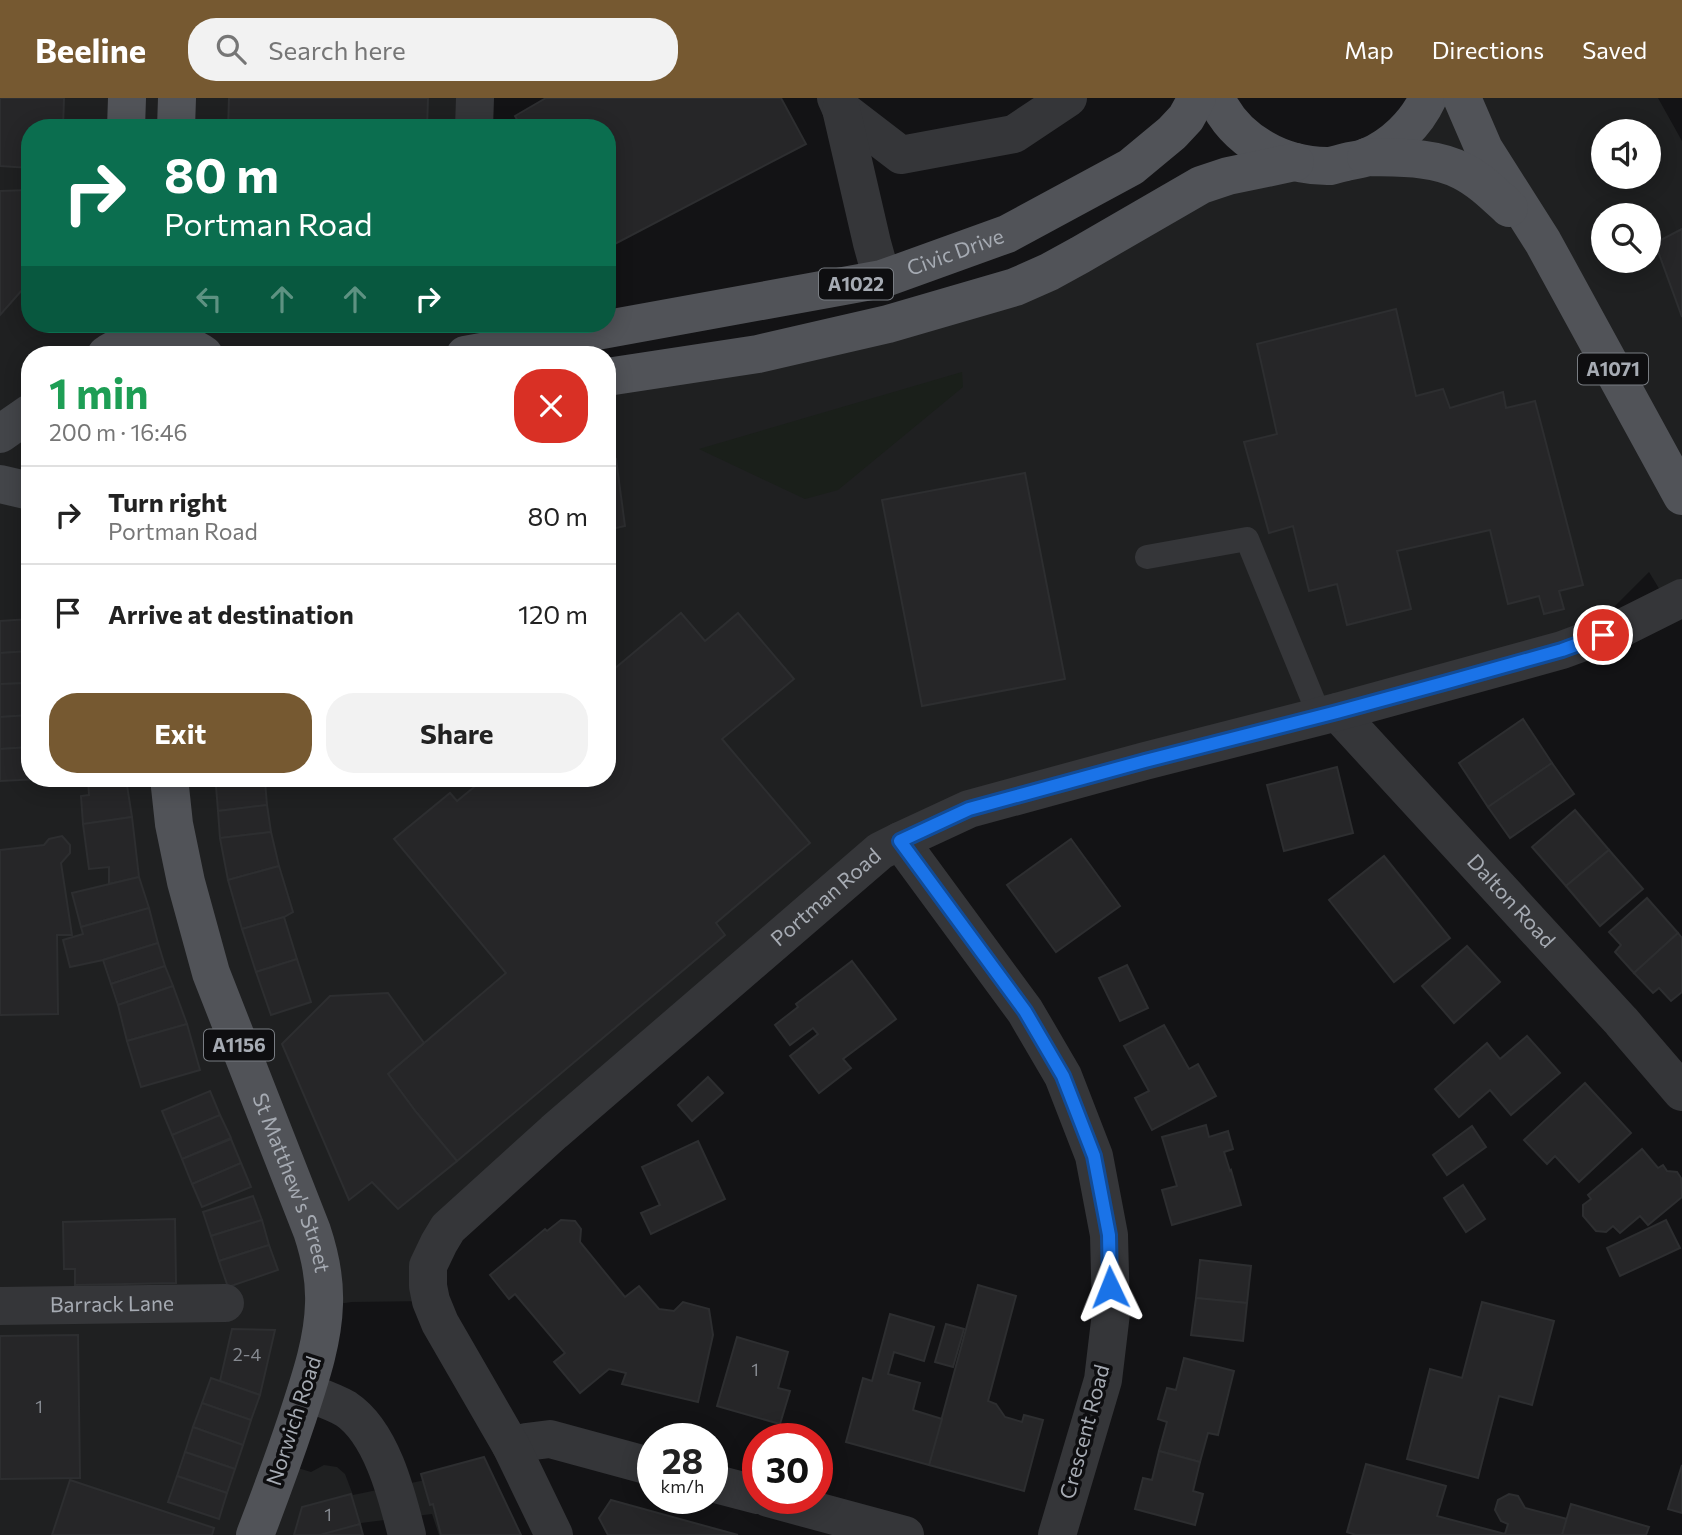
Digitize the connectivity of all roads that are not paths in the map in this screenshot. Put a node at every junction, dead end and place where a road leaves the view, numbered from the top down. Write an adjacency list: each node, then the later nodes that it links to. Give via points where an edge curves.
1 (127, 98): 10 (main road)
2 (177, 98): 11 (main road)
3 (475, 98): 12 (street)
4 (1068, 98): 9 (street, via 1014,134 901,155)
5 (1197, 98): 16 (main road, Civic Drive / A1022, via 1172,133 1131,167 1007,234)
6 (1216, 98): 14 (main road, via 1240,133 1266,151)
7 (1428, 98): 13 (main road, via 1397,139)
8 (1462, 98): 15 (main road, A1071, via 1484,149)
9 (838, 104): 16 (street)
10 (126, 119)
11 (176, 119)
12 (474, 119)
13 (1366, 157): 14 (main road, via 1331,166); 15 (main road, A1071, via 1421,159 1463,171 1489,189)
14 (1295, 162): 22 (main road, A1022, via 1201,185 1049,272 1015,286 888,324 771,351)
15 (1543, 242): 27 (main road, A1071)
16 (882, 279): 17 (main road, Civic Drive / A1022)
17 (616, 327)
18 (586, 333): 21 (main road, Civic Drive / A1022)
19 (196, 343): 20 (main road, via 138,342)
20 (127, 346)
21 (514, 346)
22 (616, 376)
23 (21, 419): 24 (street)
24 (0, 434)
25 (0, 484): 26 (street)
26 (21, 489)
27 (1682, 496)
28 (1147, 557): 30 (lane, via 1247,539)
29 (1682, 598): 30 (street, Portman Road, via 1562,650)
30 (1329, 715): 32 (street, Portman Road, via 969,809); 33 (street, Dalton Road, via 1621,1021)
31 (170, 787): 36 (main road, St Matthew's Street / A1156, via 186,882 211,973 315,1240 323,1272)
32 (900, 841): 38 (street, Portman Road, via 880,851 448,1228 428,1266 431,1301); 45 (street, Crescent Road, via 1025,1011 1063,1076 1094,1156 1109,1235 1111,1313 1103,1380)
33 (1682, 1092)
34 (225, 1303): 35 (street, Barrack Lane)
35 (0, 1306)
36 (324, 1306): 37 (main road, Norwich Road / A1156)
37 (306, 1392): 41 (main road, Norwich Road / A1156); 42 (street, via 345,1409 372,1436)
38 (511, 1446): 39 (street, via 550,1439); 43 (street, Portman Road)
39 (637, 1462)
40 (827, 1514): 44 (street)
41 (256, 1535)
42 (408, 1535)
43 (554, 1535)
44 (905, 1535)
45 (1057, 1535)

